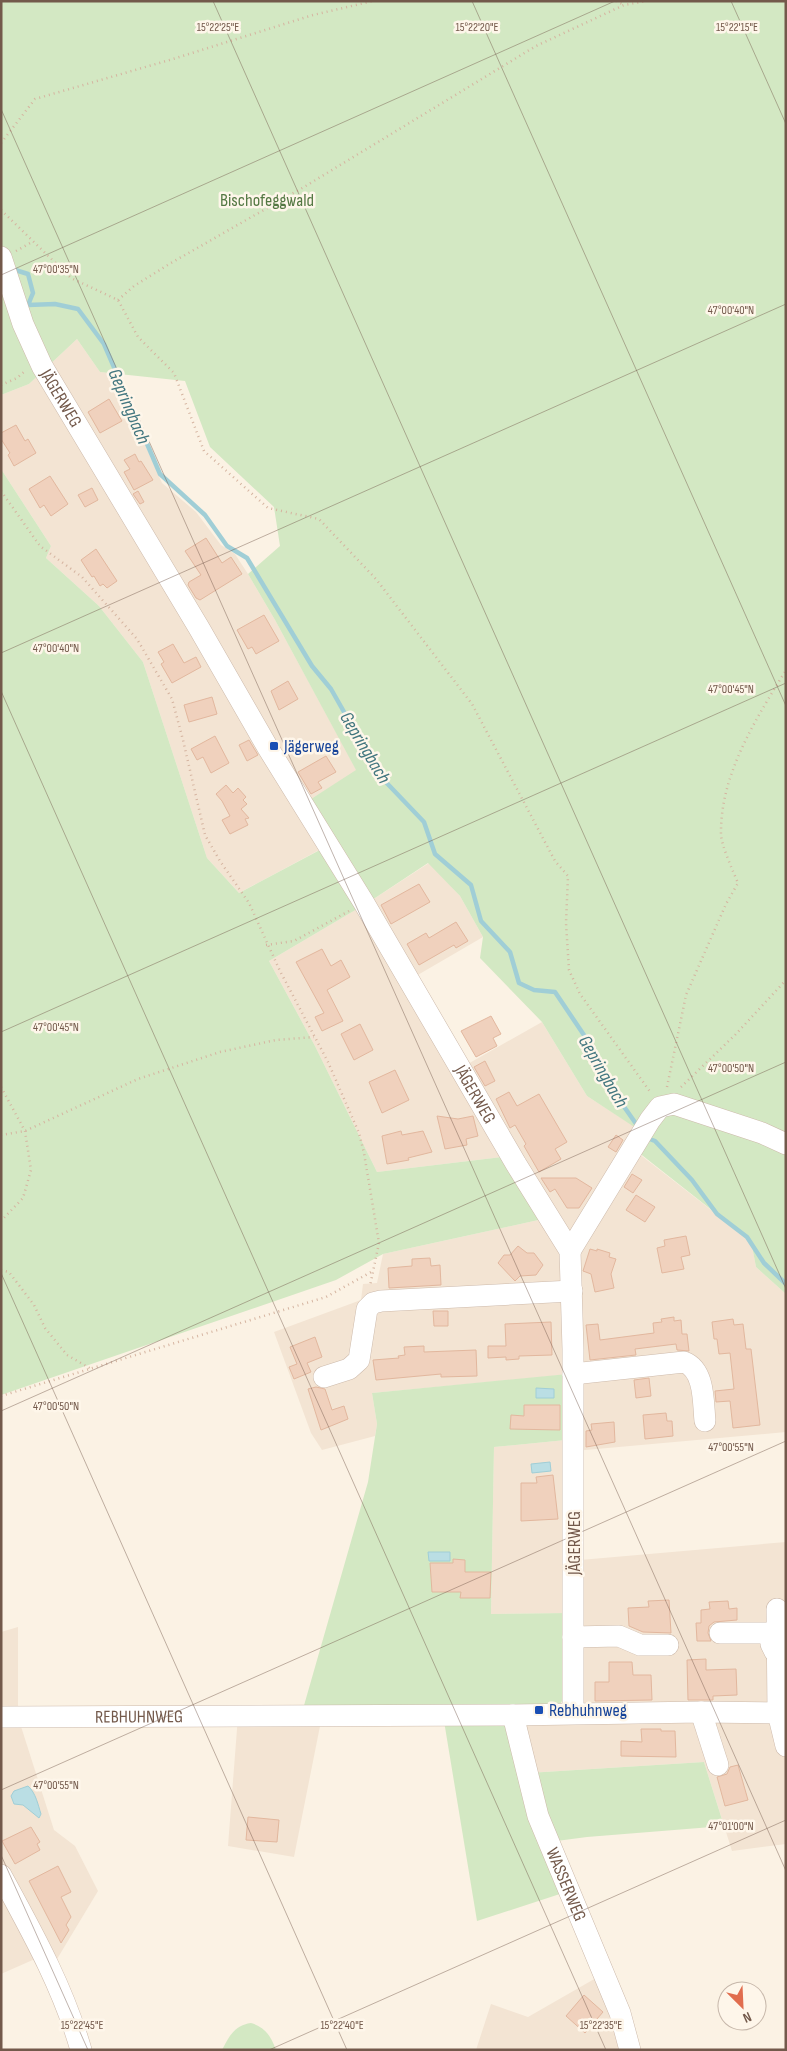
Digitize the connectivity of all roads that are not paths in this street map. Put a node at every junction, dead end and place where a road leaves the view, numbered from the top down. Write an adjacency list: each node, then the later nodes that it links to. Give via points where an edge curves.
1 (4, 264): 3 (street, JÄGERWEG, via 23,324 38,357)
2 (786, 1144): 3 (street, via 674,1104 655,1114)
3 (570, 1251): 4 (street, JÄGERWEG)
4 (572, 1291): 5 (street, via 381,1300 367,1308 359,1360 349,1369); 6 (street, JÄGERWEG)
5 (317, 1372)
6 (573, 1374): 7 (street, via 684,1362 690,1364 697,1373); 10 (street, JÄGERWEG)
7 (705, 1421)
8 (777, 1609): 12 (street)
9 (720, 1633): 12 (street, via 771,1633)
10 (574, 1637): 11 (street, via 619,1636 640,1646); 14 (street, JÄGERWEG)
11 (668, 1645)
12 (778, 1658): 15 (street)
13 (701, 1712): 14 (street, REBHUHNWEG); 15 (street, REBHUHNWEG); 19 (street)
14 (573, 1713): 16 (street, REBHUHNWEG)
15 (782, 1713): 18 (street)
16 (513, 1715): 17 (street, REBHUHNWEG); 22 (street, WASSERWEG, via 538,1816 620,2013)
17 (1, 1717)
18 (786, 1746)
19 (718, 1764)
20 (4, 1886): 21 (street, via 38,1940)
21 (81, 2050)
22 (630, 2050)

